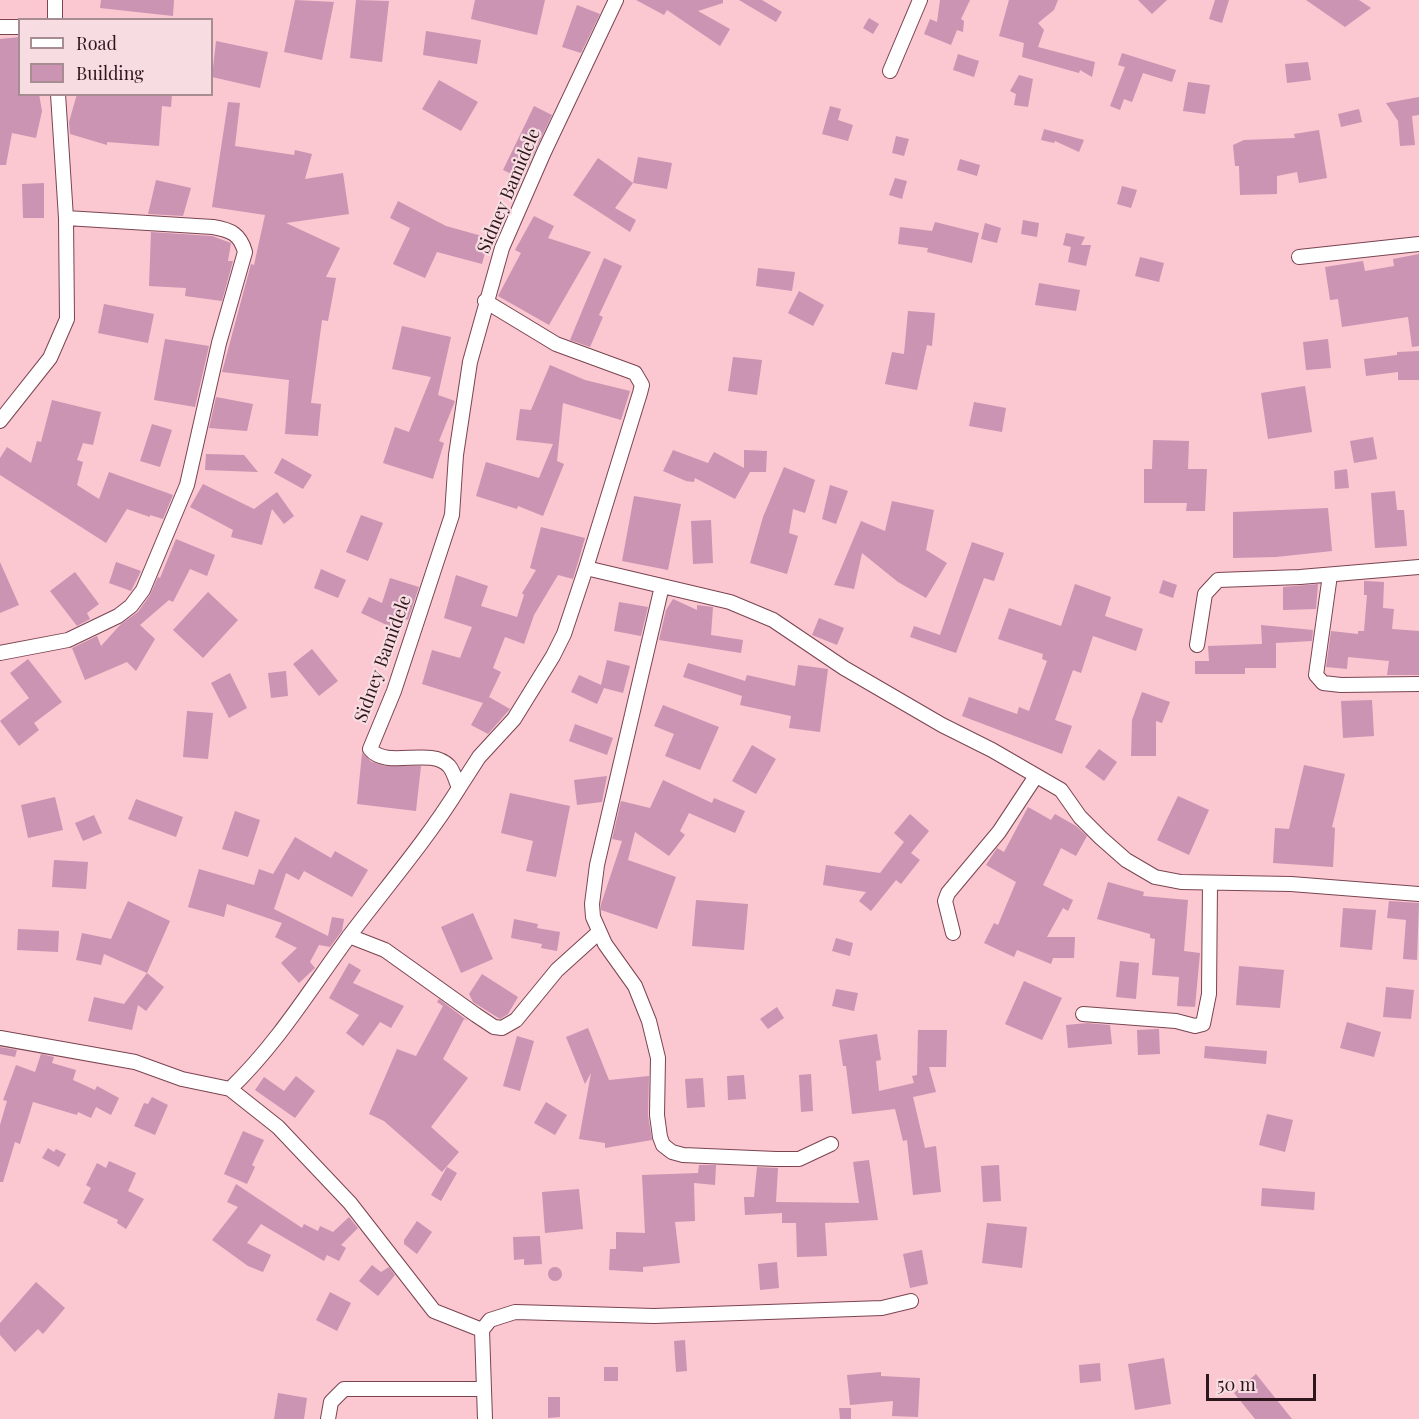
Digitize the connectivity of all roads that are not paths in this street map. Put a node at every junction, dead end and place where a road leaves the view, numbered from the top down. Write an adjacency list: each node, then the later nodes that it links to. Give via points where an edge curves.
1 (55, 0): 4 (street)
2 (616, 0): 12 (street, Sidney Bamidele, via 502,248)
3 (920, 0): 7 (street)
4 (55, 18)
5 (0, 27): 6 (street)
6 (18, 27)
7 (890, 71)
8 (58, 96): 9 (street)
9 (66, 218): 13 (street, via 67,319 50,358); 19 (street, via 213,226 230,230 241,240 245,252 219,342 187,485 143,590 118,616 68,640)
10 (1419, 244): 11 (street)
11 (1299, 257)
12 (485, 300): 15 (street, via 556,344 635,373 640,379 640,393); 22 (street, Sidney Bamidele, via 470,362 456,454 452,515 394,691 370,749 380,756 442,762 453,771)
13 (0, 421)
14 (1419, 567): 16 (street)
15 (586, 568): 17 (street); 22 (street, via 553,656 514,719 479,757)
16 (1330, 575): 18 (street, via 1218,580 1205,594); 20 (street, via 1316,675 1323,683 1341,685)
17 (662, 586): 21 (street, via 730,602 773,620 844,668); 25 (street, via 597,865 592,904)
18 (1197, 645)
19 (0, 653)
20 (1419, 684)
21 (1036, 776): 23 (street, via 1061,790 1080,817 1126,860 1167,880); 26 (street, via 999,831 948,893 945,900)
22 (459, 789): 27 (street, via 432,832)
23 (1210, 884): 24 (street, via 1291,884); 28 (street, via 1209,994 1203,1024)
24 (1419, 894)
25 (598, 933): 27 (street, via 556,970 516,1020 502,1028 476,1016 385,951); 31 (street, via 635,986 649,1021 658,1058 660,1137 667,1149 683,1155 800,1159)
26 (953, 933)
27 (349, 936): 30 (street, via 292,1020)
28 (1083, 1014)
29 (0, 1038): 30 (street, via 135,1062 182,1079)
30 (230, 1089): 33 (street, via 278,1127 350,1203 434,1311)
31 (831, 1144)
32 (911, 1301): 33 (street, via 882,1308 654,1316 515,1312 490,1320)
33 (482, 1330): 34 (street)
34 (482, 1389): 35 (street, via 344,1389 331,1402); 36 (street)
35 (328, 1419)
36 (485, 1419)

